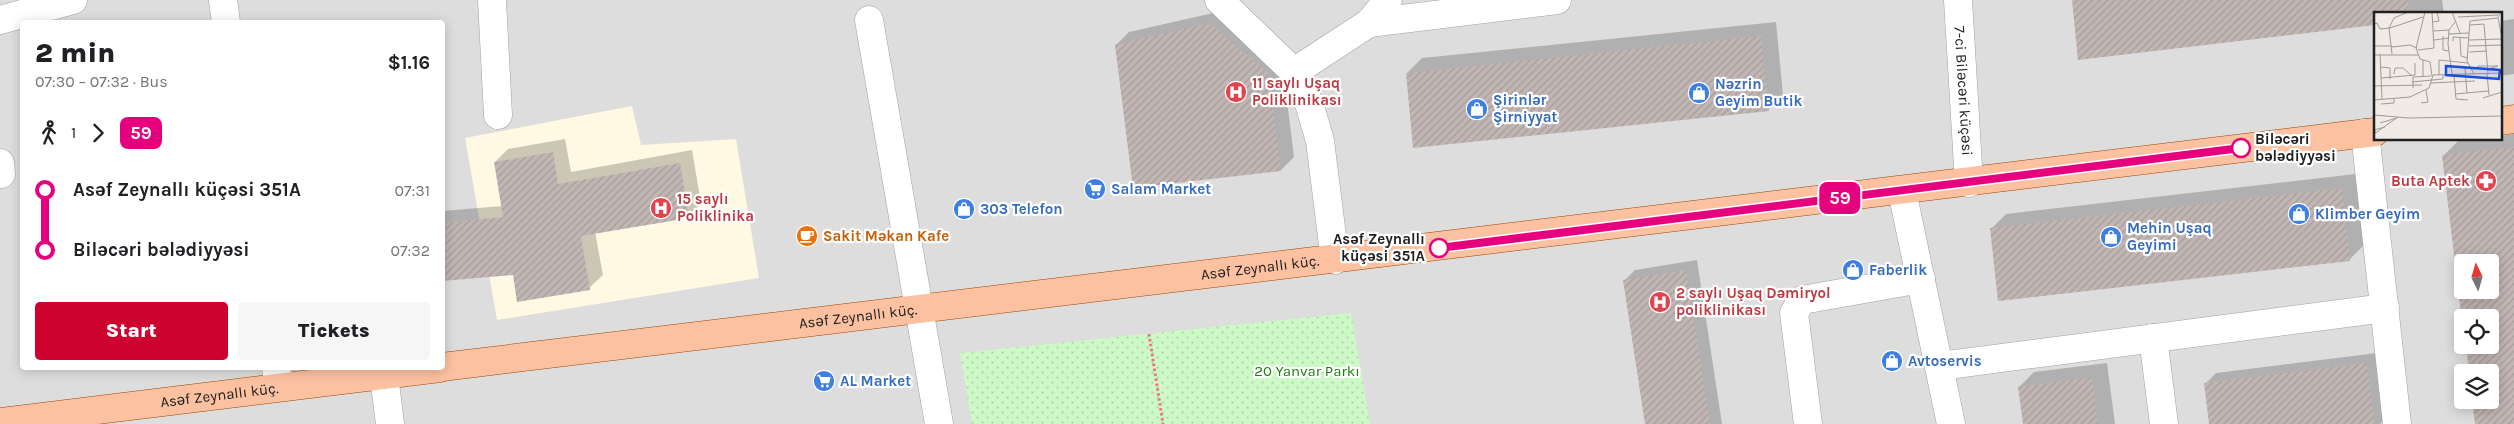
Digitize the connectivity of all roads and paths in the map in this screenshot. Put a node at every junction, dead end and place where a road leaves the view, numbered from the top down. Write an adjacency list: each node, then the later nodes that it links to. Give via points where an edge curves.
1 (73, 0): 8 (street)
2 (223, 0): 9 (street)
3 (492, 0): 13 (street)
4 (1219, 0): 12 (street)
5 (1388, 0): 11 (street)
6 (1557, 0): 11 (street)
7 (1958, 0): 15 (street, 7-ci Biləcəri küçəsi)
8 (0, 20)
9 (226, 20)
10 (869, 20): 20 (street)
11 (1369, 23): 12 (street)
12 (1294, 72): 17 (street, via 1309,103 1320,141)
13 (498, 115)
14 (2370, 132): 15 (main road, Asəf Zeynallı küç.); 19 (street)
15 (1969, 183): 16 (main road, Asəf Zeynallı küç.)
16 (1902, 191): 17 (main road, Asəf Zeynallı küç.); 18 (street)
17 (1335, 260): 20 (main road, Asəf Zeynallı küç.)
18 (1921, 279): 23 (street); 32 (street, via 1802,300 1794,313)
19 (2384, 308): 22 (street); 35 (street)
20 (919, 309): 24 (main road, Asəf Zeynallı küç.); 30 (street)
21 (1149, 334): 31 (path)
22 (2152, 338): 23 (street); 34 (street)
23 (1940, 366): 33 (street)
24 (445, 367)
25 (420, 370): 26 (main road, Asəf Zeynallı küç.)
26 (384, 375): 27 (main road, Asəf Zeynallı küç.); 29 (street)
27 (278, 377): 28 (main road, Asəf Zeynallı küç.)
28 (0, 422)
29 (390, 424)
30 (939, 424)
31 (1163, 424)
32 (1808, 424)
33 (1951, 424)
34 (2164, 424)
35 (2397, 424)

